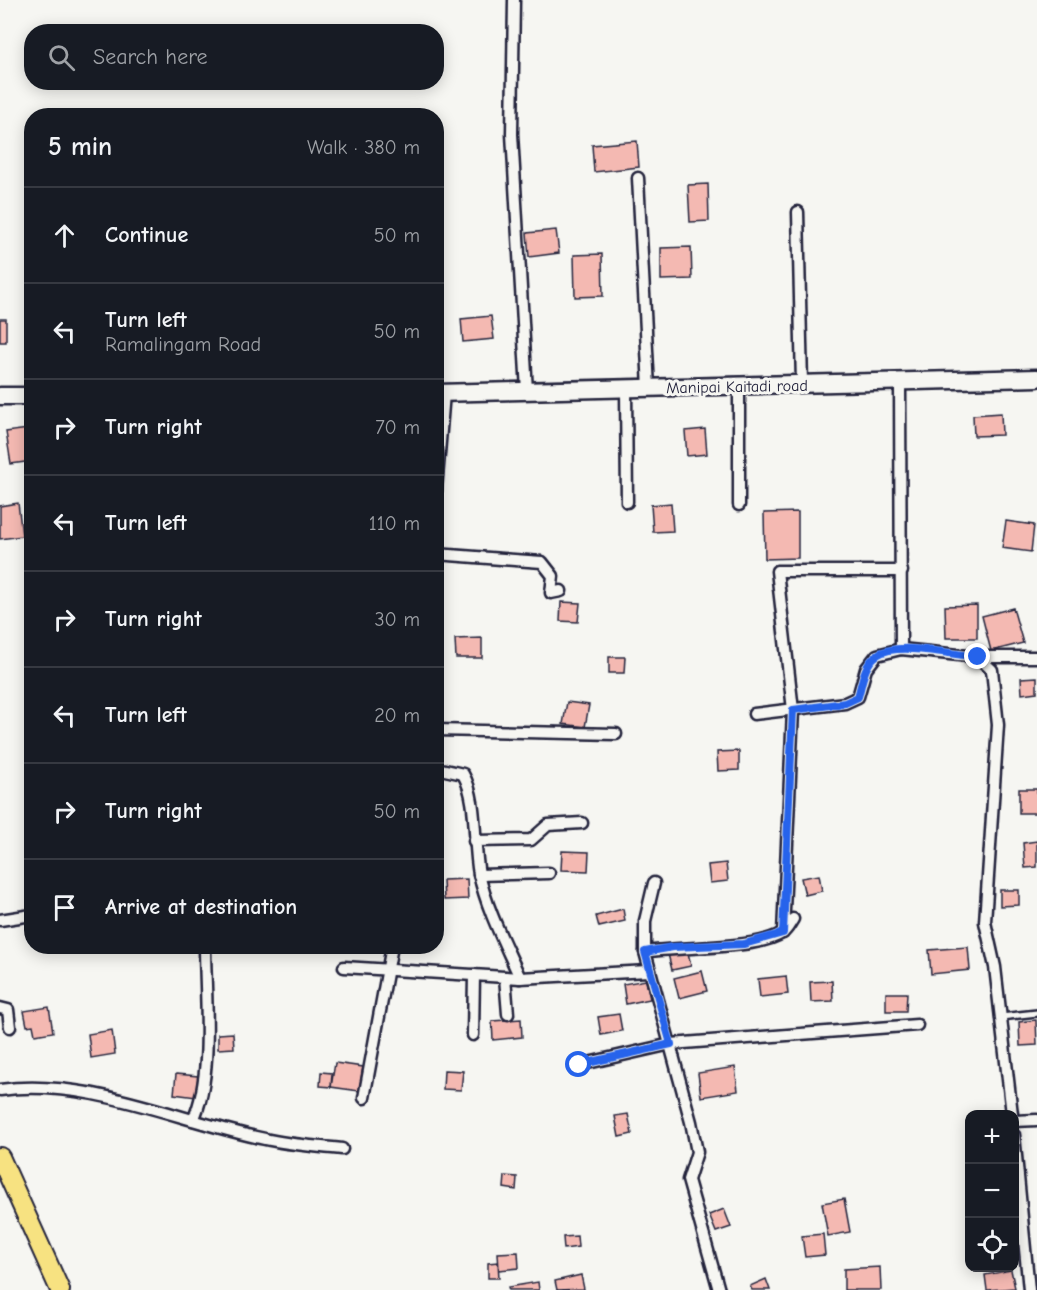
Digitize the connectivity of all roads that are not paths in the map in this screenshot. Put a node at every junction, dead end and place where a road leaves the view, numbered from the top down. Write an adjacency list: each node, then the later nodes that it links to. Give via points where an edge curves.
1 (514, 0): 10 (street, via 512,134)
2 (638, 178): 8 (street)
3 (798, 212): 6 (street)
4 (1037, 378): 5 (main road, Manipai Kaitadi road)
5 (900, 382): 6 (main road, Manipai Kaitadi road); 17 (street)
6 (802, 384): 7 (main road, Manipai Kaitadi road)
7 (739, 386): 8 (main road, Manipai Kaitadi road); 15 (street)
8 (649, 388): 9 (main road, Manipai Kaitadi road)
9 (626, 389): 10 (main road, Manipai Kaitadi road); 14 (street)
10 (526, 391): 11 (main road, Manipai Kaitadi road)
11 (444, 393)
12 (0, 396): 13 (main road)
13 (24, 396)
14 (627, 502)
15 (740, 505)
16 (444, 555): 18 (street, via 542,562 553,576 551,593)
17 (902, 571): 19 (street); 22 (street, via 777,571)
18 (561, 591)
19 (901, 649): 20 (street); 22 (street, via 877,655 866,669 858,697 845,703)
20 (978, 657): 21 (street); 48 (street, via 993,670 998,724 985,922)
21 (1037, 657)
22 (793, 710): 23 (street); 35 (street)
23 (754, 714)
24 (444, 730): 25 (street)
25 (615, 734)
26 (444, 770): 28 (street, via 463,774 471,788)
27 (582, 823): 28 (street, via 548,825 531,840)
28 (474, 841): 30 (street)
29 (549, 873): 30 (street)
30 (480, 875): 44 (street, via 485,898)
31 (654, 883): 36 (street, via 645,921)
32 (24, 916): 34 (street)
33 (794, 919): 35 (street)
34 (0, 920)
35 (783, 933): 36 (street, via 744,944)
36 (645, 952): 41 (street)
37 (205, 954): 57 (street, via 206,1055)
38 (391, 954): 40 (street)
39 (344, 967): 40 (street)
40 (388, 970): 42 (street); 55 (street)
41 (648, 971): 44 (street); 52 (street)
42 (474, 975): 43 (street); 51 (street)
43 (505, 977): 44 (street); 47 (street)
44 (520, 978)
45 (0, 1008): 50 (street, via 8,1010)
46 (1037, 1013): 48 (lane)
47 (508, 1014)
48 (1001, 1017): 56 (street)
49 (917, 1025): 52 (street)
50 (10, 1027)
51 (473, 1035)
52 (671, 1044): 53 (street); 64 (street, via 698,1152 688,1180)
53 (579, 1065)
54 (0, 1090): 57 (street, via 20,1087 92,1095)
55 (364, 1098)
56 (1012, 1110)
57 (193, 1120): 60 (street, via 265,1140)
58 (1037, 1120): 59 (street)
59 (1019, 1121)
60 (342, 1149)
61 (0, 1157): 63 (main road)
62 (1017, 1164): 65 (street)
63 (60, 1290)
64 (718, 1290)
65 (1029, 1290)

